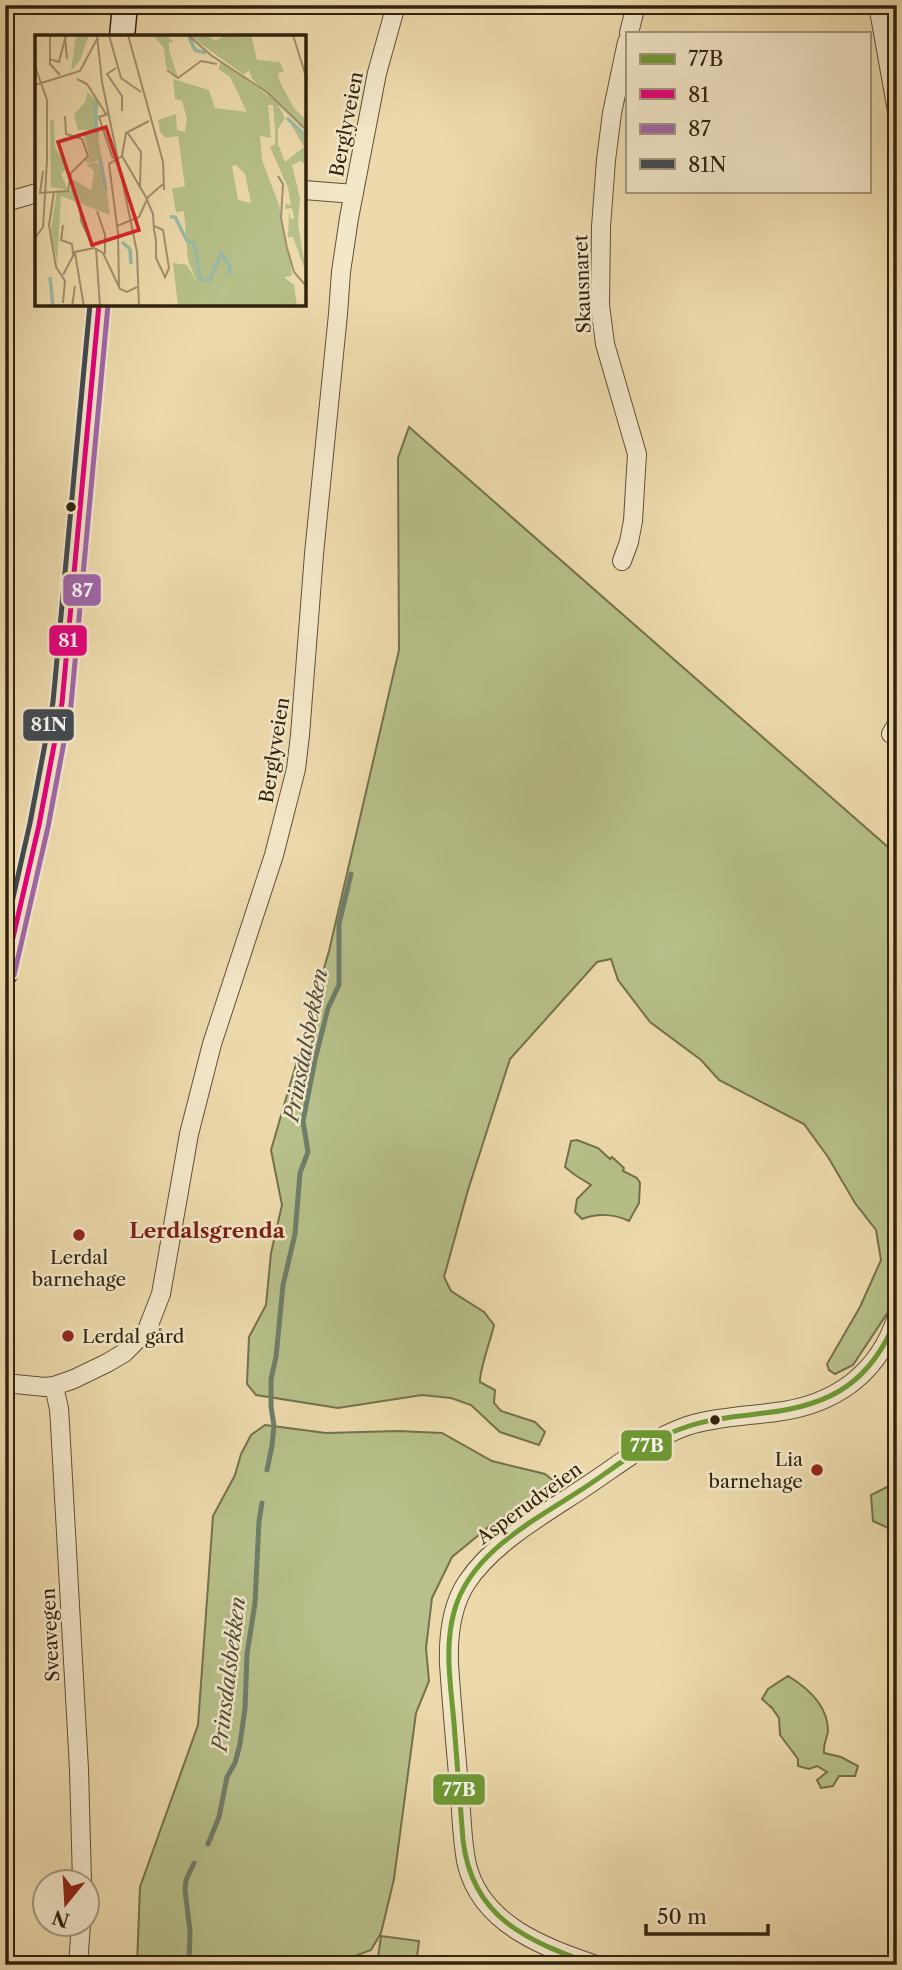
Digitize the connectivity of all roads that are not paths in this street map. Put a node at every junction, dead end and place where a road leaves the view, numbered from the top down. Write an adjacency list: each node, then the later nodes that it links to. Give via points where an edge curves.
1 (125, 5): 6 (main road)
2 (396, 5): 11 (street, Berglyveien, via 377,73)
3 (636, 5): 5 (street)
4 (878, 5): 8 (street)
5 (629, 32)
6 (122, 35)
7 (626, 48): 14 (street, Skausnaret, via 606,160 600,305 605,344 637,454 633,521)
8 (897, 111)
9 (306, 190): 11 (street)
10 (35, 194): 12 (street)
11 (354, 194): 18 (street, Berglyveien, via 341,272 300,737 285,815 212,1044 189,1134 166,1273 154,1316 124,1353)
12 (5, 202)
13 (99, 306): 15 (main road, via 62,703)
14 (622, 561)
15 (5, 973)
16 (897, 1316): 22 (street, Asperudveien, via 883,1349 845,1389 806,1407 705,1421 666,1435 509,1539 475,1571 460,1597 452,1620 449,1664 470,1875 485,1902 514,1929 539,1944)
17 (5, 1383): 18 (street, Berglyveien)
18 (54, 1386): 19 (street, Sveavegen, via 61,1424)
19 (82, 1868)
20 (80, 1938): 21 (street)
21 (78, 1965)
22 (596, 1965)

